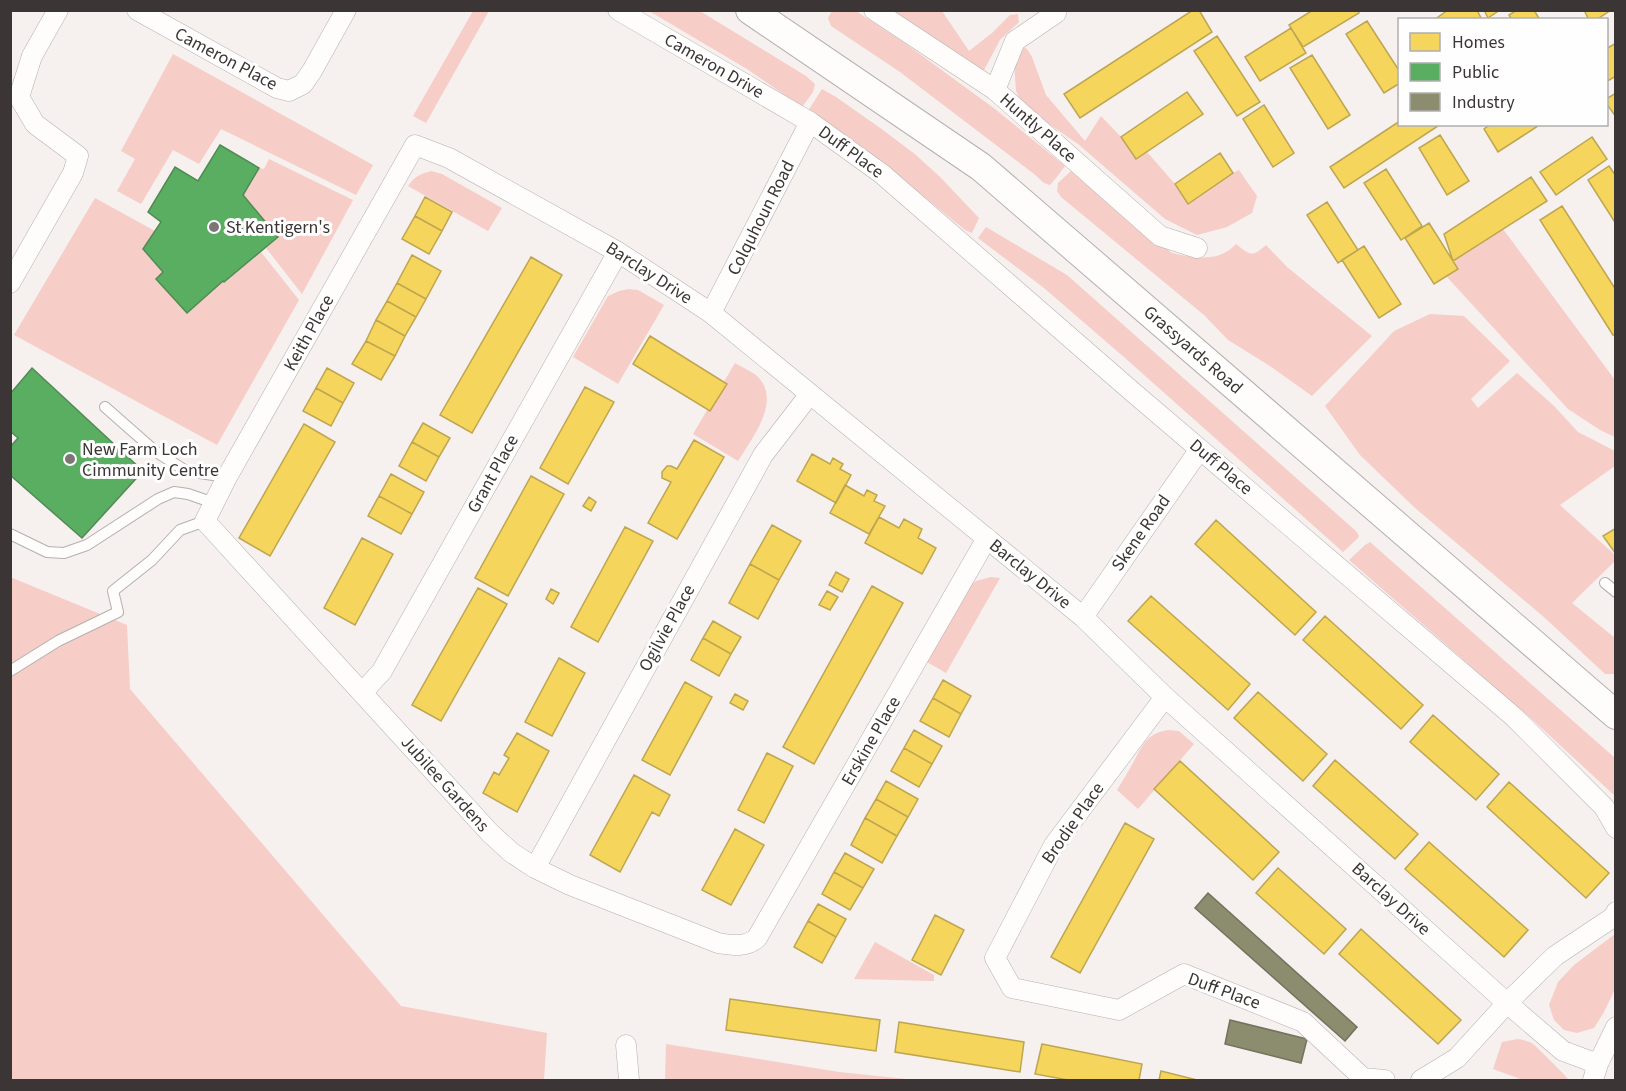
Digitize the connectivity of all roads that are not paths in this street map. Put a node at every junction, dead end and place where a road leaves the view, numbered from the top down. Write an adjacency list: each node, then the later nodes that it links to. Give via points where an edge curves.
1 (58, 10): 13 (street, via 32,56 20,97 35,124 78,156 73,173)
2 (138, 10): 3 (street, Cameron Place, via 277,88 289,91 303,84)
3 (346, 10)
4 (618, 10): 9 (street, Cameron Drive)
5 (750, 10): 29 (main road, Grassyards Road, via 981,167)
6 (874, 10): 8 (street, Huntly Place)
7 (1054, 10): 8 (street, via 1056,13 1015,41)
8 (995, 90): 11 (street, Huntly Place, via 1160,236)
9 (810, 122): 14 (street, Colquhoun Road); 17 (street, Duff Place, via 882,174)
10 (415, 145): 12 (street, Barclay Drive, via 449,158); 18 (street, Keith Place)
11 (1197, 248)
12 (618, 252): 14 (street, Barclay Drive); 27 (street, Grant Place, via 382,671)
13 (10, 283)
14 (711, 313): 15 (street, Barclay Drive)
15 (810, 394): 22 (street, Barclay Drive); 31 (street, Ogilvie Place, via 763,455)
16 (105, 407): 18 (lane, via 155,452 186,471)
17 (1200, 449): 25 (street, Skene Road); 30 (street, Duff Place, via 1514,717 1604,807)
18 (227, 477): 19 (street, Keith Place)
19 (214, 503): 20 (street, Keith Place); 21 (lane, via 174,492 87,545 63,554 47,552)
20 (205, 521): 26 (lane, via 180,530 152,560 113,591 118,612 58,641); 27 (street, Jubilee Gardens)
21 (10, 534)
22 (987, 538): 25 (street, Barclay Drive); 33 (street, Erskine Place)
23 (1605, 583): 24 (lane)
24 (1616, 592)
25 (1083, 617): 28 (street, Barclay Drive)
26 (10, 671)
27 (362, 693): 31 (street, Jubilee Gardens, via 489,833)
28 (1165, 697): 34 (street, Brodie Place, via 1054,845 995,958); 35 (street, Barclay Drive)
29 (1616, 715)
30 (1616, 828)
31 (535, 868): 33 (street, Jubilee Gardens, via 718,943)
32 (1616, 912): 35 (street, via 1555,956)
33 (752, 942)
34 (1012, 988): 40 (street, Duff Place, via 1119,1010 1184,974 1303,1022 1363,1078)
35 (1507, 1003): 38 (street, Barclay Drive, via 1563,1051); 41 (street, via 1457,1058)
36 (1616, 1027): 38 (street)
37 (626, 1044): 39 (street)
38 (1596, 1072)
39 (630, 1080)
40 (1385, 1080)
41 (1421, 1080)

